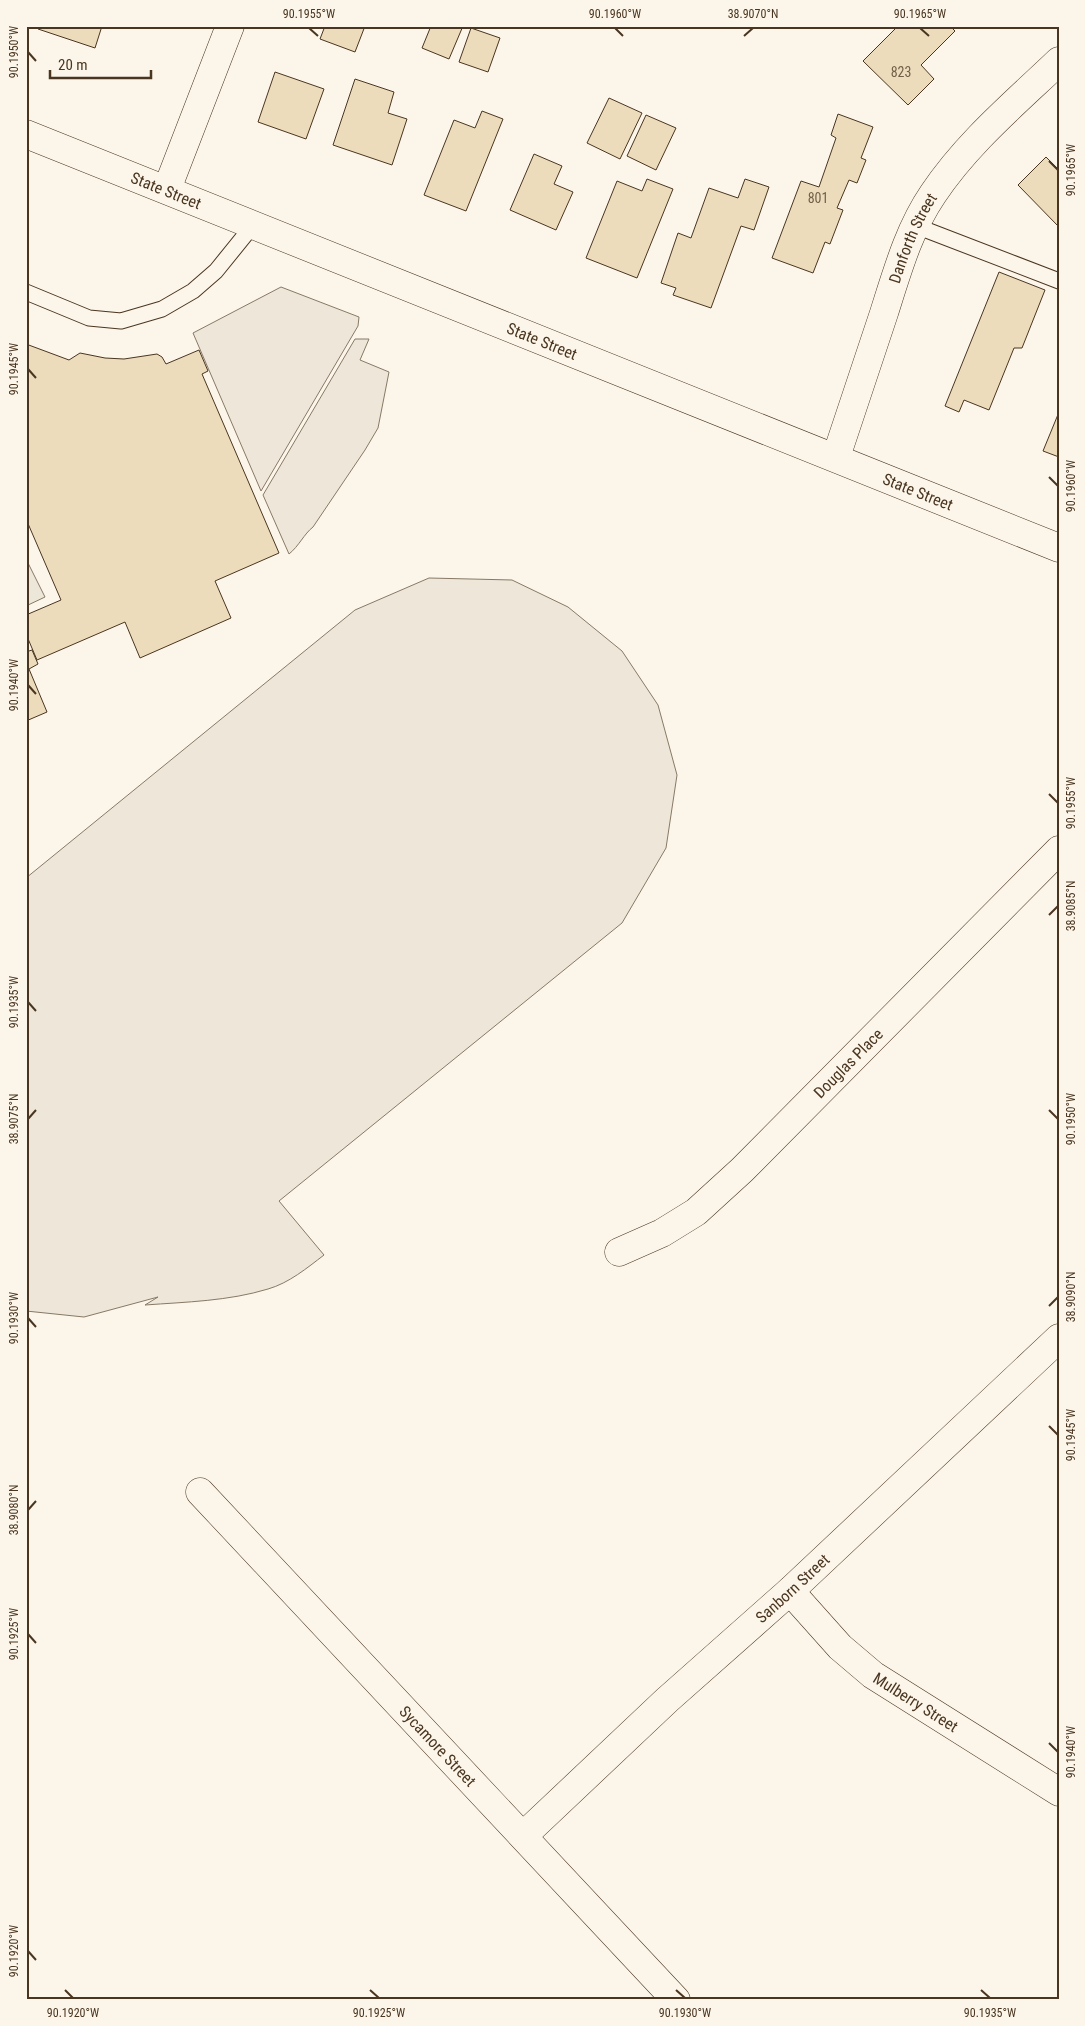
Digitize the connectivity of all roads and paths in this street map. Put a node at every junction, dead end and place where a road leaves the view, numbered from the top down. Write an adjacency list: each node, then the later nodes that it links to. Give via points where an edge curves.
1 (230, 26): 4 (street)
2 (1059, 61): 6 (street, Danforth Street, via 955,165 932,195)
3 (26, 134): 4 (street, State Street)
4 (167, 189): 5 (street, State Street)
5 (254, 224): 8 (lane, via 216,271 193,291 162,309 121,321 89,318); 9 (street, State Street)
6 (916, 226): 7 (lane); 9 (street, Danforth Street, via 901,261)
7 (1059, 282)
8 (26, 292)
9 (836, 457): 10 (street, State Street)
10 (1059, 548)
11 (1059, 850): 12 (street, Douglas Place, via 742,1170 696,1212 662,1234)
12 (619, 1252)
13 (1059, 1338): 15 (street, Sanborn Street)
14 (200, 1492): 17 (street, Sycamore Street)
15 (790, 1591): 16 (street, Mulberry Street, via 840,1647 873,1675); 17 (street, Sanborn Street, via 667,1700)
16 (1059, 1792)
17 (523, 1836): 18 (street, Sycamore Street)
18 (676, 2000)

